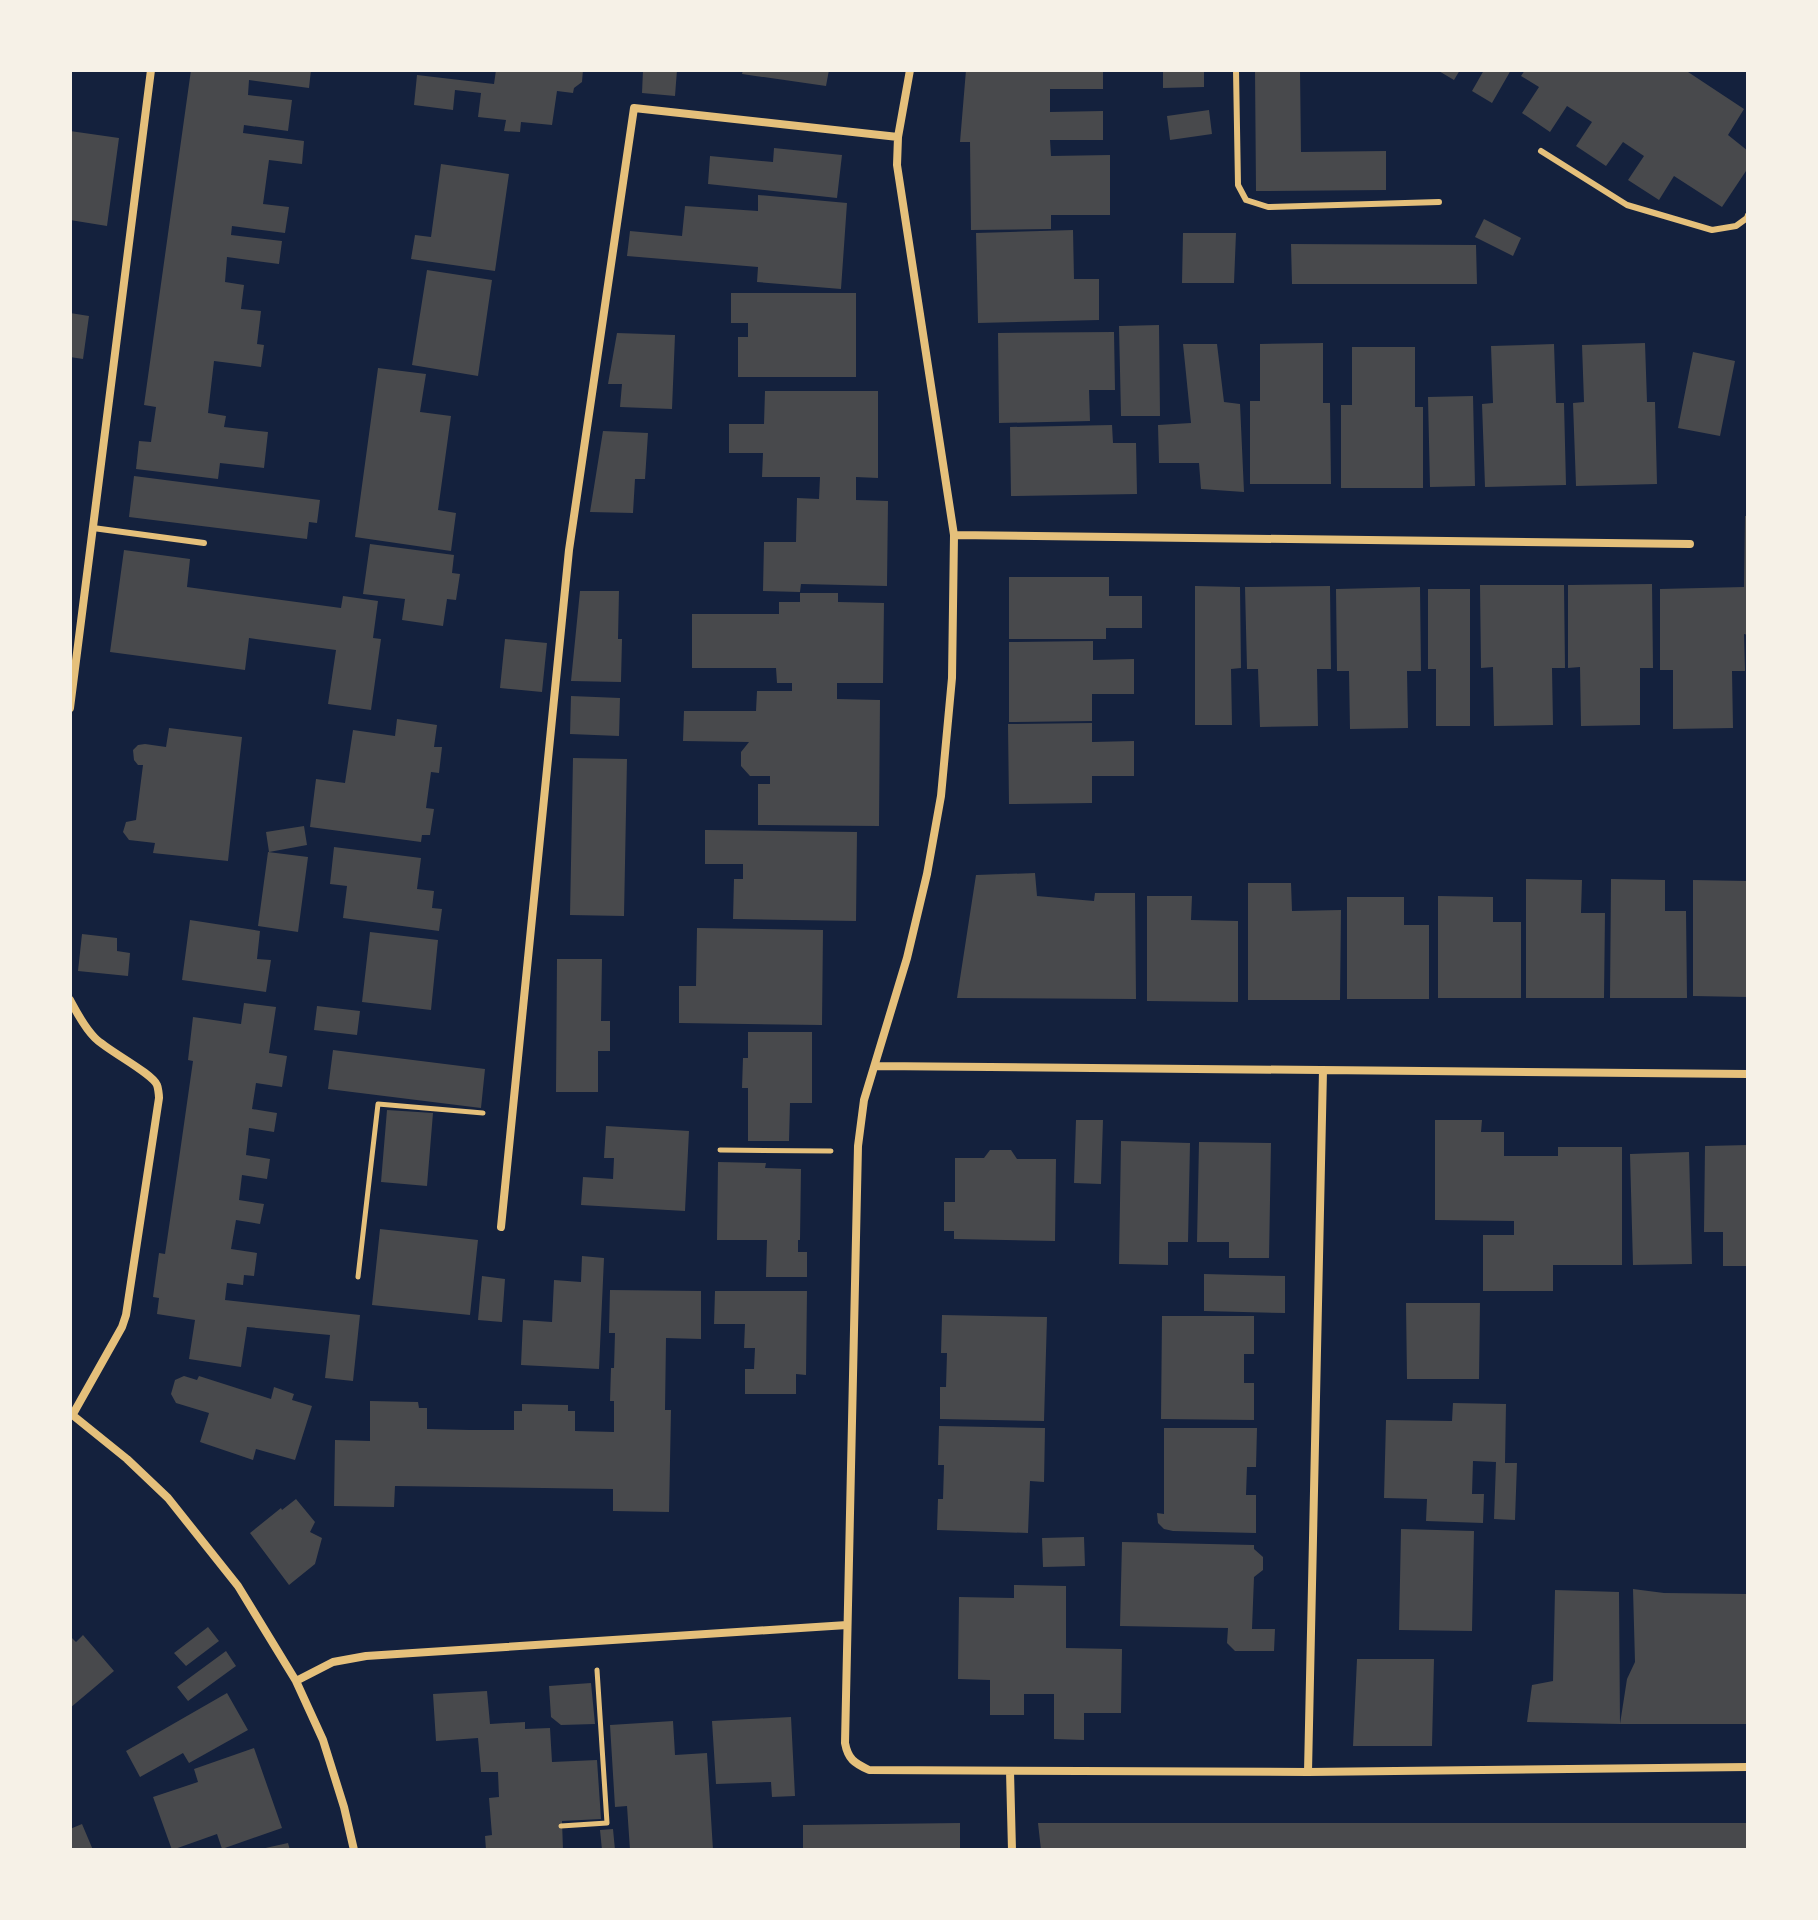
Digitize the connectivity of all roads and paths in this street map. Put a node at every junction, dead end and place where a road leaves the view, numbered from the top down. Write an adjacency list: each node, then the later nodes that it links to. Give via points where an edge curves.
1 (151, 70): 8 (street)
2 (910, 70): 4 (street)
3 (1236, 70): 6 (lane, via 1238,185 1246,200 1268,207)
4 (898, 137): 9 (street, via 901,196); 17 (street, via 634,108 569,550)
5 (1541, 151): 7 (lane, via 1627,205 1712,230 1736,226)
6 (1439, 202)
7 (1748, 215)
8 (93, 528): 10 (lane); 12 (street)
9 (954, 535): 11 (street); 14 (street, via 952,678 941,796 907,958)
10 (204, 543)
11 (1690, 544)
12 (70, 708)
13 (70, 1000): 22 (street, via 94,1037 150,1076 159,1098 126,1315)
14 (876, 1066): 15 (street); 19 (street, via 864,1100)
15 (1323, 1070): 16 (street); 28 (street)
16 (1748, 1074)
17 (512, 1116): 20 (street); 21 (path, via 378,1104)
18 (720, 1150): 19 (path)
19 (858, 1151): 23 (street)
20 (501, 1227)
21 (358, 1277)
22 (72, 1414): 25 (street, via 168,1498 238,1586)
23 (847, 1625): 24 (street); 27 (street, via 845,1743 855,1764 869,1770)
24 (595, 1641): 25 (street, via 366,1656 333,1662); 29 (path, via 607,1823)
25 (296, 1681): 30 (street, via 323,1740)
26 (1748, 1767): 28 (street)
27 (1010, 1771): 28 (street); 31 (street)
28 (1308, 1772)
29 (561, 1826)
30 (354, 1850)
31 (1012, 1850)

